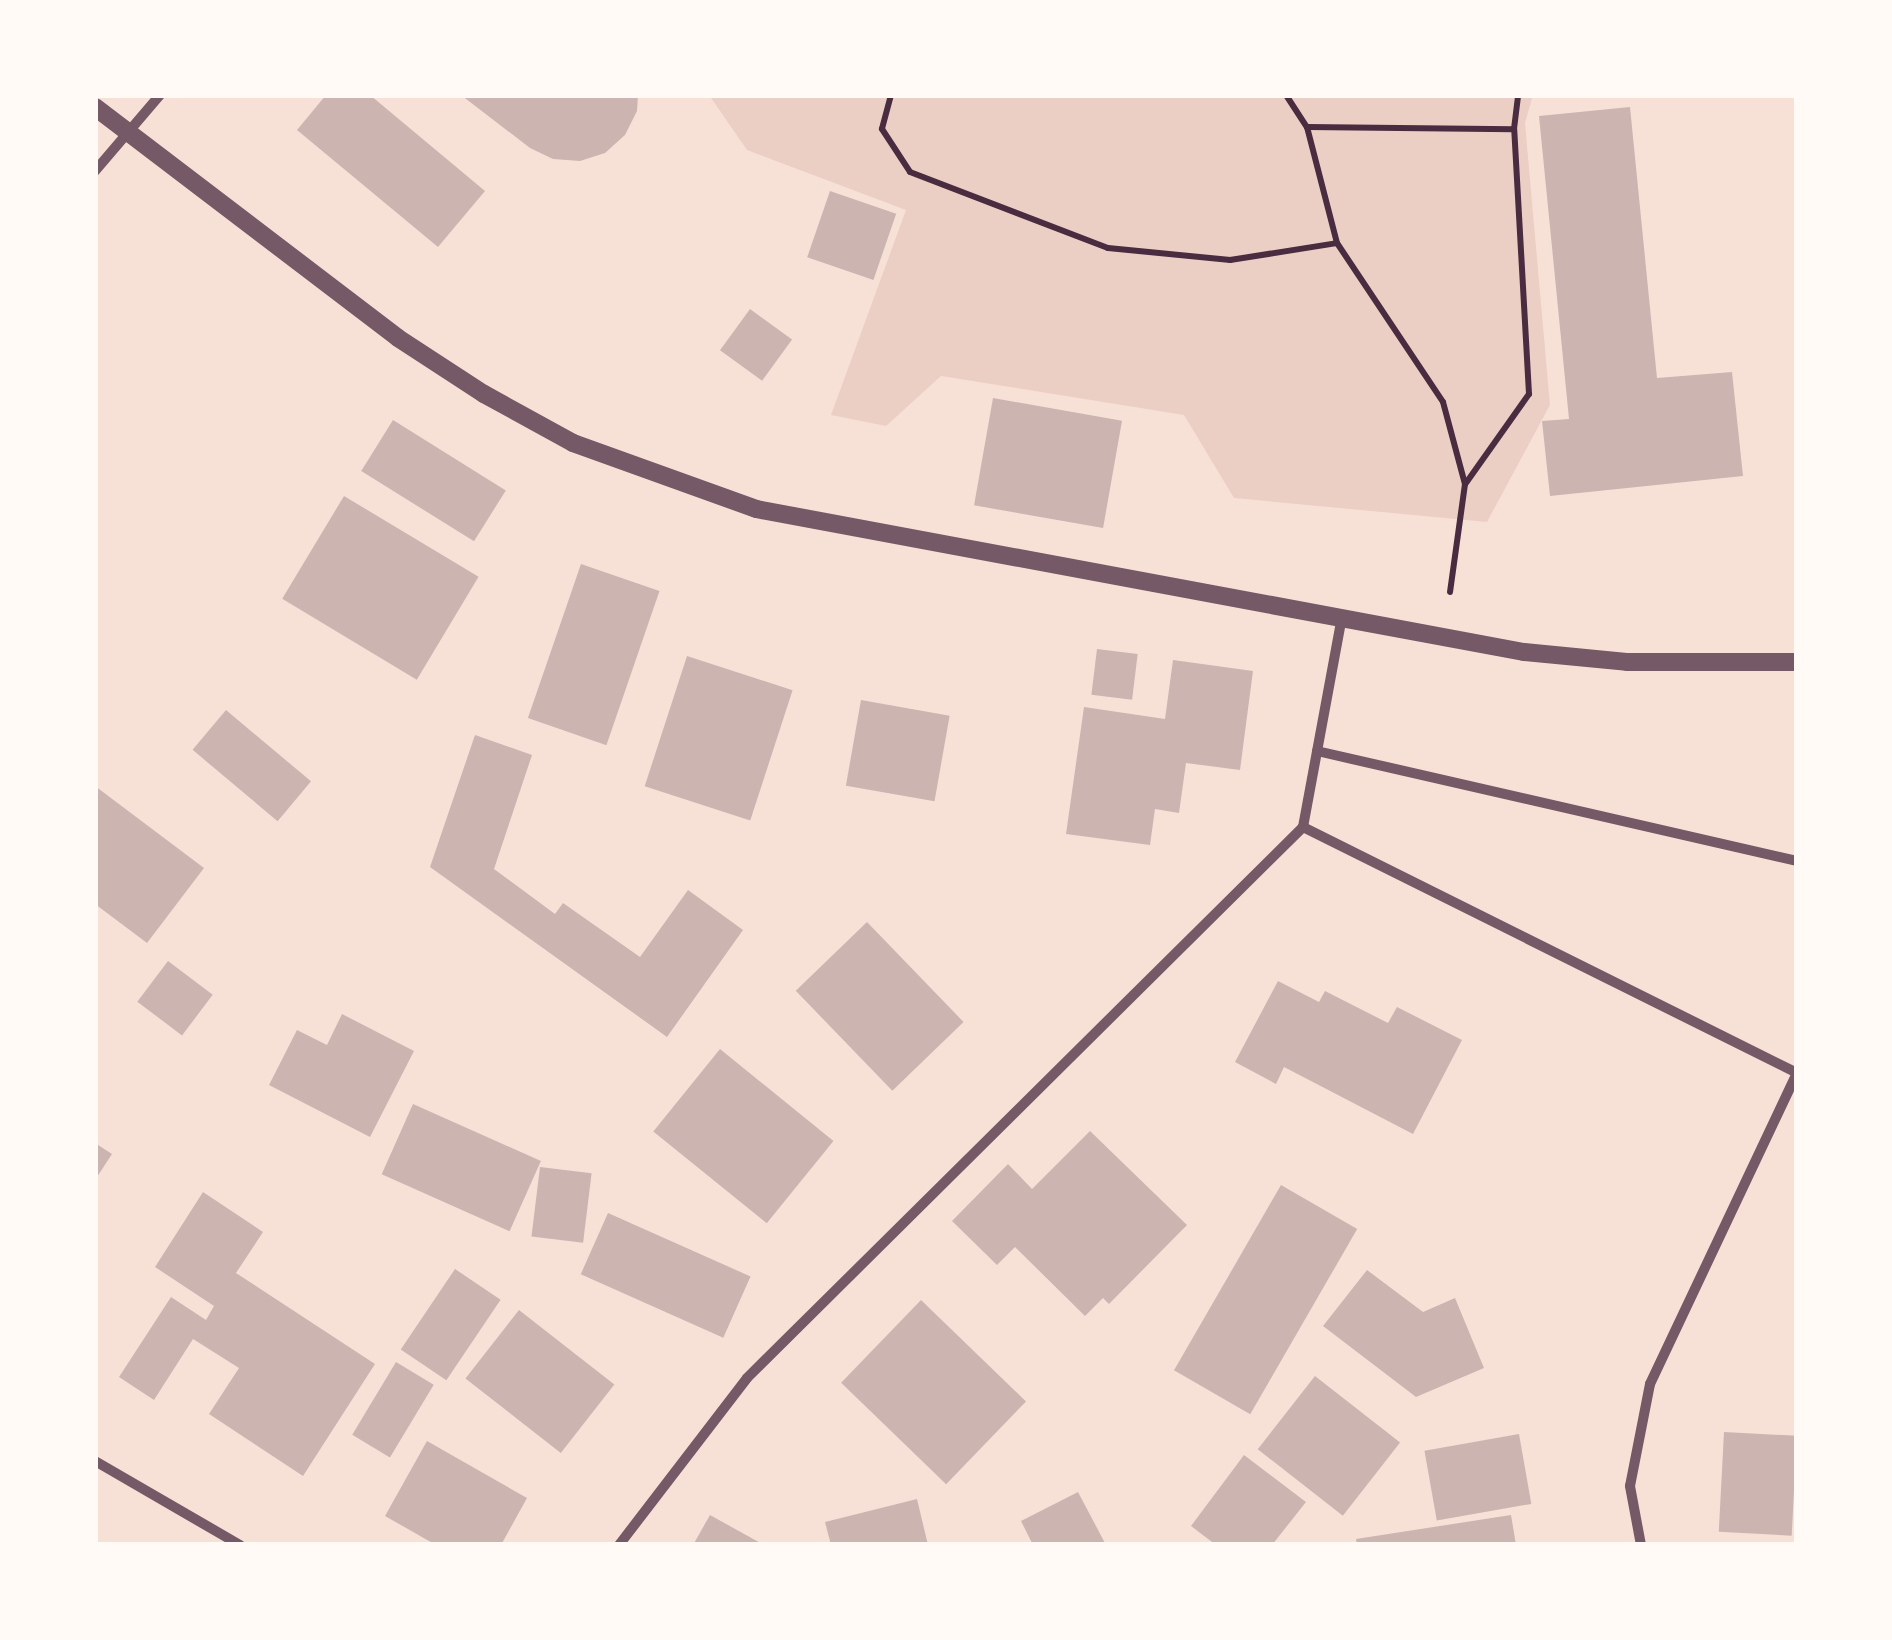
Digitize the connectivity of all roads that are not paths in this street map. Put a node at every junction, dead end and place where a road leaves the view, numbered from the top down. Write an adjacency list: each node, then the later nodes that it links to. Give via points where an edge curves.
1 (160, 95): 3 (street)
2 (95, 107): 3 (street)
3 (128, 133): 4 (street); 5 (street, via 398,338 573,443 756,508)
4 (95, 172)
5 (1342, 617): 6 (street, via 1524,652 1627,662); 7 (street)
6 (1797, 662)
7 (1317, 750): 8 (street); 9 (street)
8 (1303, 827): 10 (street); 13 (street, via 747,1378)
9 (1797, 861)
10 (1797, 1073): 14 (street, via 1650,1384 1630,1486)
11 (95, 1461): 12 (street)
12 (240, 1545)
13 (619, 1545)
14 (1641, 1545)

